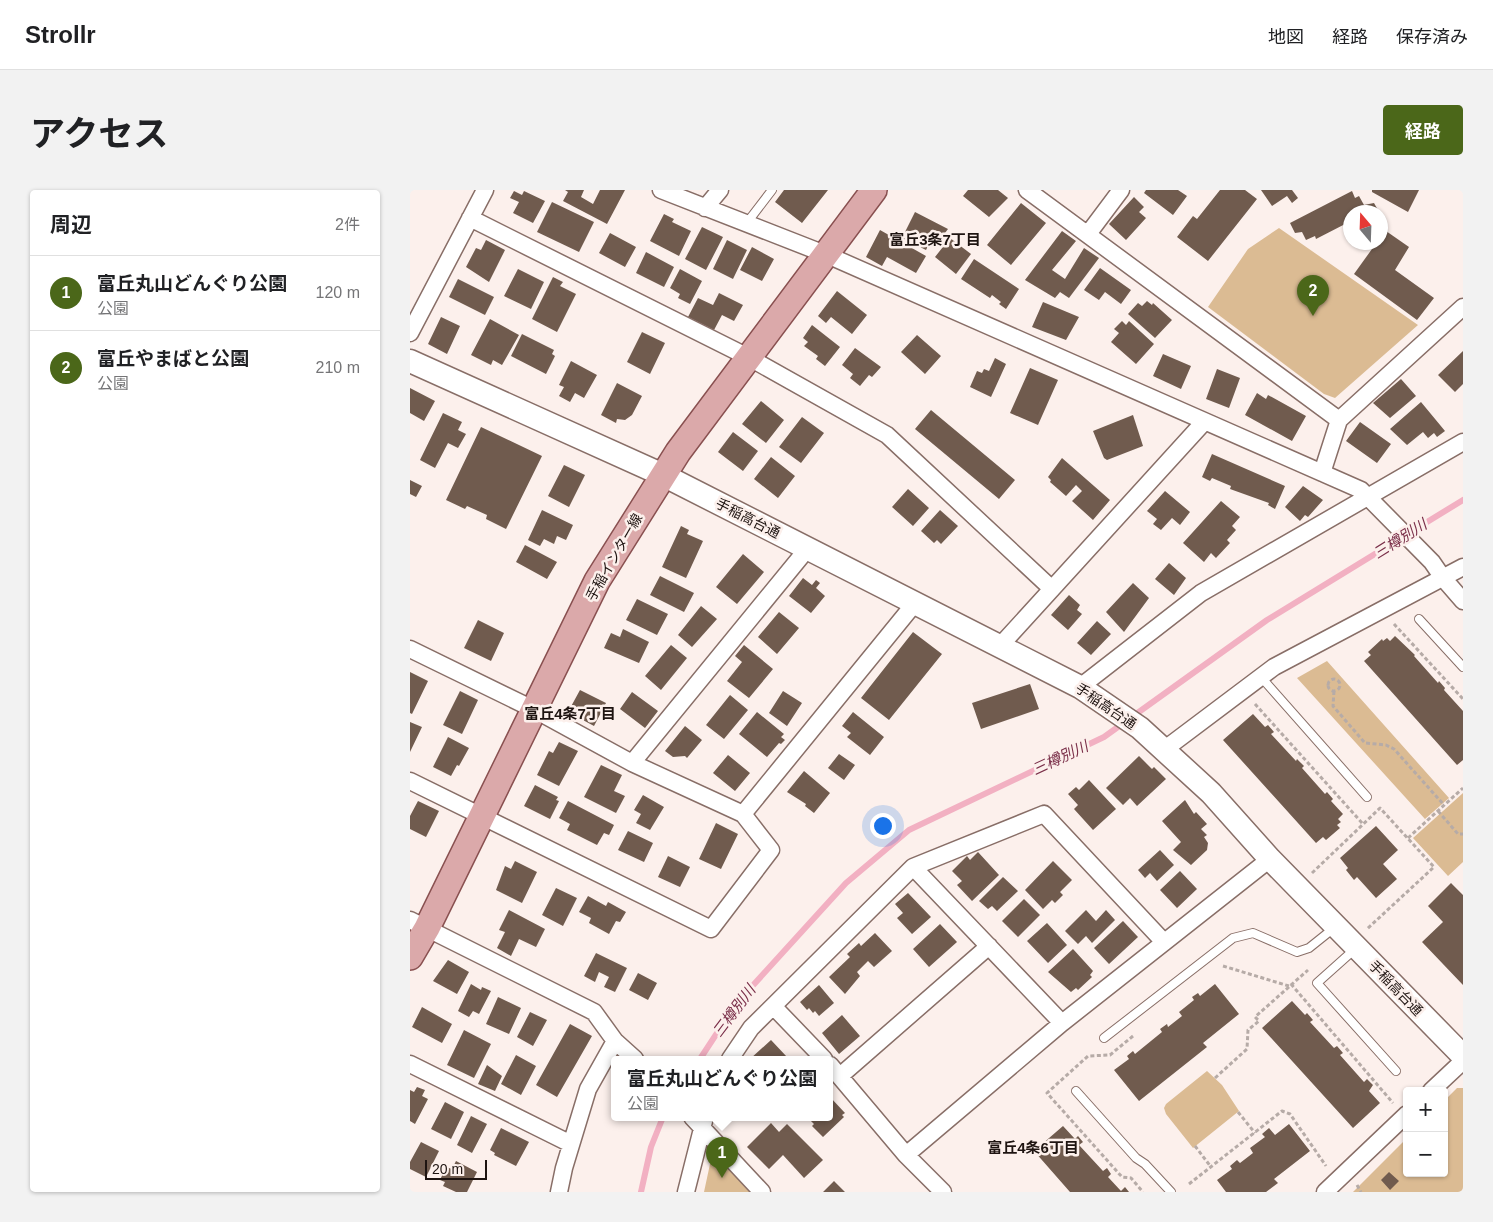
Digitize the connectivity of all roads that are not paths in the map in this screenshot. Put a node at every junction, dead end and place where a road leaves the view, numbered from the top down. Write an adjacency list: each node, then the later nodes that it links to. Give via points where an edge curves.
1 (485, 190): 9 (street)
2 (661, 190): 8 (street)
3 (720, 190): 8 (street)
4 (772, 190): 10 (lane)
5 (874, 190): 12 (main road, 手稲インター線)
6 (1027, 190): 11 (street)
7 (1121, 190): 11 (street)
8 (705, 208): 10 (street)
9 (470, 218): 14 (street); 15 (street)
10 (746, 224): 12 (street)
11 (1088, 234): 17 (street)
12 (825, 254): 15 (main road, 手稲インター線); 18 (street)
13 (1460, 315): 17 (street)
14 (410, 332)
15 (748, 357): 21 (main road, 手稲インター線); 26 (street, via 887,434)
16 (410, 362): 21 (street, 手稲高台通)
17 (1338, 420): 20 (street)
18 (1204, 422): 20 (street); 26 (street)
19 (1463, 442): 22 (street)
20 (1322, 473): 22 (street, via 1361,490)
21 (663, 475): 23 (street, 手稲高台通); 35 (main road, 手稲インター線, via 598,582)
22 (1369, 498): 25 (street, via 1432,562); 34 (street, via 1201,593)
23 (808, 548): 28 (street, 手稲高台通); 37 (street)
24 (1463, 567): 25 (street)
25 (1443, 578): 27 (street); 33 (street, via 1274,667)
26 (1052, 588): 30 (street)
27 (1463, 602)
28 (915, 603): 30 (street, 手稲高台通); 40 (street)
29 (1419, 619): 32 (lane)
30 (1000, 646): 34 (street, 手稲高台通)
31 (410, 649): 35 (street)
32 (1463, 667)
33 (1261, 677): 36 (street); 39 (lane)
34 (1080, 687): 36 (street, 手稲高台通, via 1140,728)
35 (536, 710): 37 (street); 41 (main road, 手稲インター線)
36 (1165, 750): 42 (street, 手稲高台通, via 1210,793)
37 (632, 763): 40 (street)
38 (410, 781): 41 (street)
39 (1367, 797)
40 (742, 814): 41 (street, via 772,850 711,929)
41 (481, 816): 44 (main road, 手稲インター線)
42 (1270, 859): 45 (street, 手稲高台通); 47 (street)
43 (913, 867): 47 (street, via 1044,814); 48 (street); 50 (street)
44 (418, 924): 49 (main road, 手稲インター線); 53 (street, via 594,1012)
45 (1336, 926): 46 (street, 手稲高台通); 52 (lane, via 1309,948 1297,952 1253,933 1233,938)
46 (1360, 940): 57 (street, 手稲高台通); 61 (lane, via 1318,983)
47 (1163, 941): 51 (street)
48 (988, 946): 51 (street); 60 (street)
49 (410, 957)
50 (773, 1006): 55 (street, via 751,1028); 56 (street)
51 (1062, 1023): 68 (street)
52 (1104, 1038)
53 (614, 1041): 54 (street); 67 (street, via 588,1089)
54 (632, 1056)
55 (732, 1056)
56 (821, 1056)
57 (1463, 1056)
58 (1463, 1061): 62 (street)
59 (410, 1064): 67 (street)
60 (835, 1071): 68 (street)
61 (1396, 1071)
62 (1435, 1087)
63 (1076, 1091): 73 (lane)
64 (1401, 1109): 74 (street)
65 (698, 1121): 70 (street)
66 (699, 1121): 71 (street)
67 (571, 1144): 69 (street)
68 (906, 1155): 72 (street)
69 (559, 1192)
70 (686, 1192)
71 (762, 1192)
72 (943, 1192)
73 (1171, 1192)
74 (1325, 1192)

